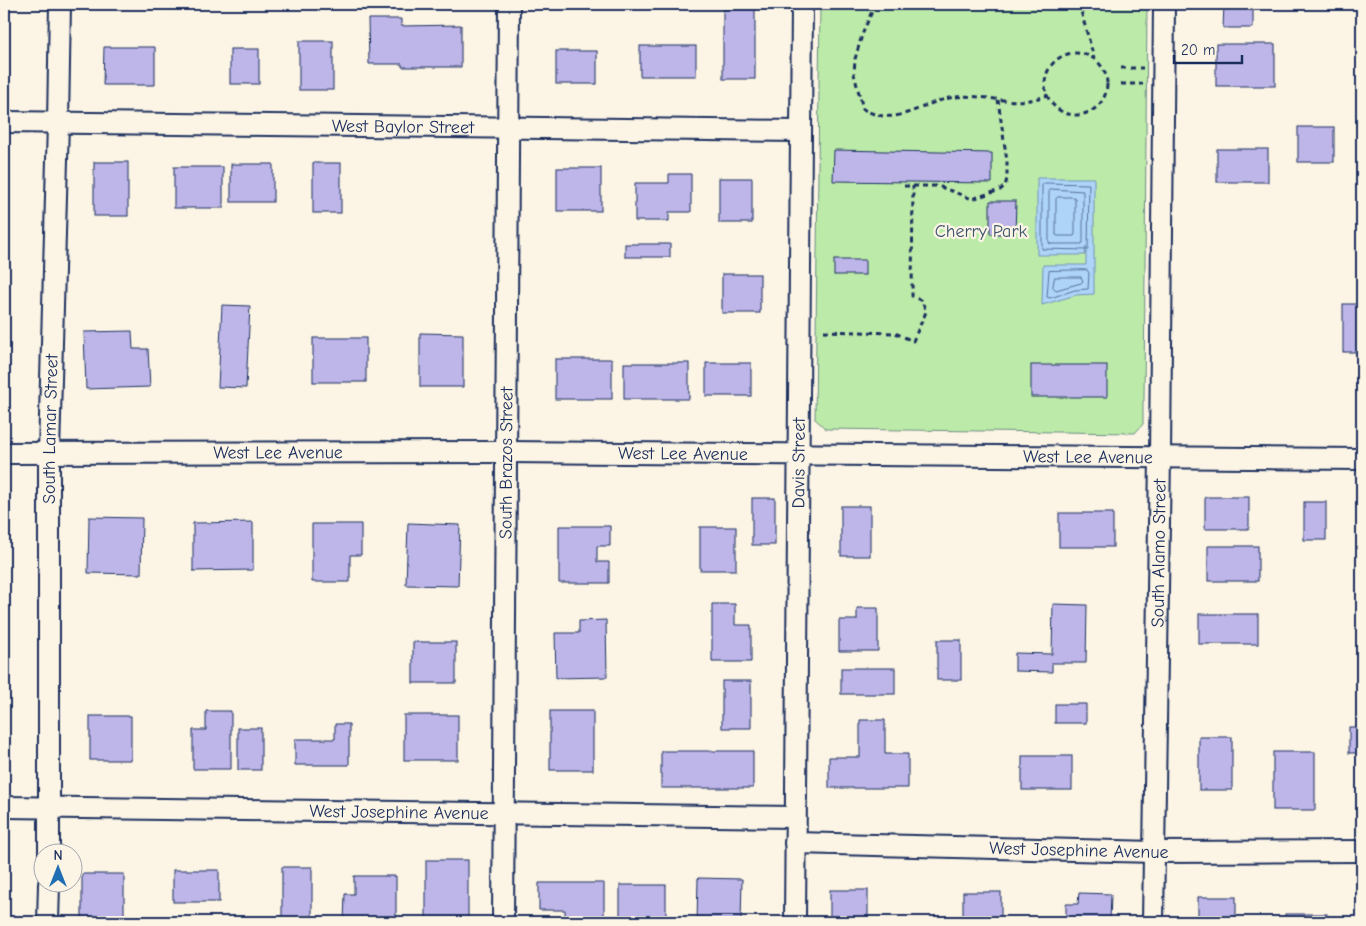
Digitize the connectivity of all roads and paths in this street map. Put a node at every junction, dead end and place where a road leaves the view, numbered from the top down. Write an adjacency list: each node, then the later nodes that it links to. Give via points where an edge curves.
1 (60, 4): 11 (street, South Lamar Street)
2 (509, 4): 12 (street, South Brazos Street)
3 (802, 4): 13 (street, Davis Street)
4 (874, 4): 9 (path, via 857,49 854,74 863,109 882,118 955,97)
5 (1079, 4): 7 (path)
6 (1164, 4): 21 (street, South Alamo Street)
7 (1094, 59): 8 (path, via 1078,53 1058,59 1047,75); 8 (path, via 1104,68 1107,78 1104,98 1097,108 1079,115 1069,114 1052,103)
8 (1048, 95): 9 (path, via 1024,101)
9 (998, 100): 15 (path, via 1007,152 1005,186 992,194 972,199 938,186)
10 (4, 122): 11 (street, West Baylor Street)
11 (58, 123): 12 (street, West Baylor Street); 19 (street, South Lamar Street)
12 (508, 128): 13 (street, West Baylor Street); 17 (street, South Brazos Street)
13 (801, 131): 20 (street, Davis Street)
14 (904, 186): 15 (path)
15 (914, 186): 16 (path, via 912,296 922,301 926,312 912,341 894,333)
16 (824, 331)
17 (506, 452): 19 (street, West Lee Avenue); 20 (street, West Lee Avenue); 25 (street, South Brazos Street)
18 (4, 453): 19 (street, West Lee Avenue)
19 (49, 453): 24 (street, South Lamar Street)
20 (799, 454): 21 (street, West Lee Avenue); 26 (street, Davis Street)
21 (1160, 457): 22 (street, West Lee Avenue); 30 (street, South Alamo Street)
22 (1362, 459)
23 (4, 807): 24 (street, West Josephine Avenue)
24 (50, 808): 25 (street, West Josephine Avenue); 28 (street, South Lamar Street)
25 (504, 813): 26 (street, West Josephine Avenue); 33 (street, South Brazos Street)
26 (795, 817): 27 (street, Davis Street)
27 (795, 843): 30 (street, West Josephine Avenue); 34 (street, Davis Street)
28 (49, 844)
29 (1362, 851): 30 (street, West Josephine Avenue)
30 (1155, 852): 35 (street, South Alamo Street)
31 (49, 894): 32 (street)
32 (48, 922)
33 (503, 922)
34 (795, 922)
35 (1153, 922)

